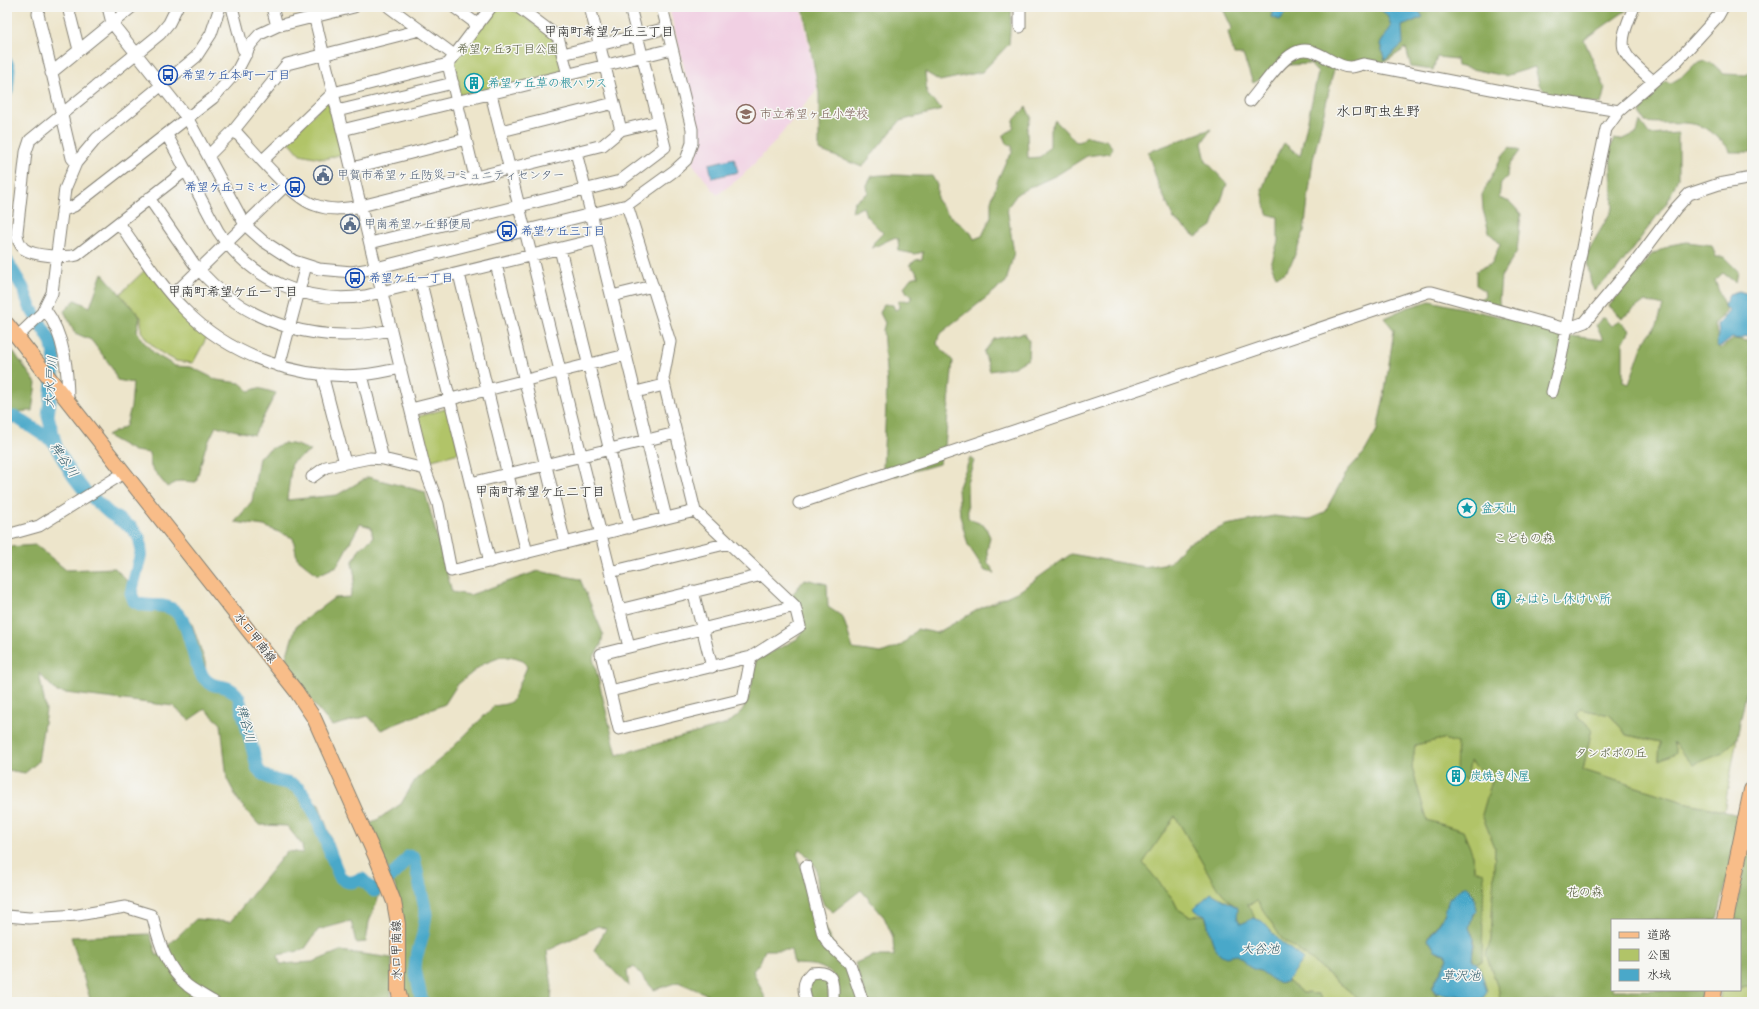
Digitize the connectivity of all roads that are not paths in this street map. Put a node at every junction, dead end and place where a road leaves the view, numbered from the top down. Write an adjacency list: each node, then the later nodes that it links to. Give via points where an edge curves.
1 (39, 7): 39 (street, via 38,14)
2 (68, 7): 31 (street)
3 (108, 7): 22 (street)
4 (132, 7): 22 (street)
5 (177, 7): 33 (street, via 165,29)
6 (220, 7): 43 (street, via 211,34 196,57)
7 (232, 7): 32 (street, via 243,49)
8 (272, 7): 24 (street)
9 (354, 7): 21 (street)
10 (389, 7): 26 (street)
11 (454, 7): 23 (street)
12 (491, 7): 23 (street)
13 (518, 7): 20 (street)
14 (590, 7): 29 (street)
15 (630, 7): 28 (street)
16 (662, 7): 30 (street)
17 (1020, 7): 25 (street)
18 (1634, 7): 41 (street, via 1621,42 1630,61)
19 (1723, 7): 41 (street, via 1718,16 1677,61)
20 (530, 11): 35 (street, via 558,37)
21 (313, 12): 24 (street); 34 (street)
22 (112, 24): 31 (street); 33 (street)
23 (478, 25): 37 (street)
24 (277, 26): 32 (street, via 260,34)
25 (1020, 26)
26 (420, 30): 34 (street); 37 (street)
27 (660, 30): 28 (street)
28 (637, 35): 29 (street); 36 (street)
29 (600, 44): 35 (street); 38 (street)
30 (672, 49): 36 (street); 72 (street, via 692,129 690,153 682,165)
31 (79, 50): 39 (street)
32 (247, 53): 52 (street, via 225,85)
33 (136, 54): 43 (street); 51 (street)
34 (323, 54): 44 (street); 54 (street, via 287,64)
35 (563, 54): 40 (street)
36 (642, 56): 38 (street); 53 (street)
37 (451, 60): 42 (street); 44 (street)
38 (605, 65): 40 (street); 48 (street)
39 (51, 73): 51 (street)
40 (568, 75): 45 (street)
41 (1653, 81): 50 (street)
42 (452, 83): 47 (street); 49 (street)
43 (162, 86): 52 (street); 63 (street, via 97,138)
44 (333, 92): 49 (street); 62 (street)
45 (491, 94): 47 (street); 57 (street)
46 (1250, 100): 50 (street, via 1286,58 1295,52 1313,51 1336,64 1351,67 1363,64)
47 (457, 102): 55 (street); 59 (street)
48 (614, 103): 56 (street); 57 (street)
49 (337, 111): 55 (street)
50 (1619, 111): 100 (street, via 1606,129)
51 (62, 113): 63 (street, via 72,158); 84 (street, via 35,134 27,146 17,232 19,242 25,249 35,254)
52 (188, 119): 58 (street); 61 (street)
53 (658, 121): 56 (street); 70 (street, via 665,147 620,181)
54 (234, 130): 61 (street); 62 (street)
55 (342, 130): 64 (street)
56 (621, 130): 60 (street, via 603,145)
57 (501, 131): 65 (street)
58 (167, 135): 66 (street); 75 (street, via 74,206)
59 (466, 139): 64 (street); 67 (street)
60 (576, 152): 65 (street); 70 (street)
61 (208, 156): 78 (street)
62 (263, 160): 69 (street)
63 (76, 163): 75 (street, via 65,189)
64 (352, 168): 73 (street)
65 (510, 168): 67 (street); 74 (street)
66 (186, 170): 71 (street); 81 (street)
67 (476, 177): 73 (street)
68 (1752, 178): 100 (street, via 1719,184 1689,194 1585,322)
69 (286, 185): 73 (street, via 314,205 338,209); 78 (street)
70 (585, 190): 74 (street); 76 (street)
71 (149, 198): 77 (street); 89 (street)
72 (627, 205): 76 (street); 92 (street)
73 (361, 206): 82 (street)
74 (519, 206): 79 (street); 82 (street)
75 (62, 211): 84 (street)
76 (592, 214): 79 (street); 80 (street)
77 (119, 223): 84 (street, via 80,253 68,257); 95 (street)
78 (245, 225): 81 (street); 87 (street, via 270,247)
79 (526, 231): 85 (street); 88 (street)
80 (598, 239): 83 (street); 96 (street)
81 (226, 243): 89 (street); 93 (street, via 254,269)
82 (370, 243): 88 (street)
83 (560, 248): 85 (street); 104 (street)
84 (56, 256): 97 (street, via 52,293)
85 (532, 256): 86 (street); 107 (street)
86 (496, 264): 90 (street); 110 (street)
87 (306, 265): 88 (street, via 352,272); 93 (street)
88 (376, 268): 94 (street)
89 (199, 270): 95 (street); 99 (street, via 235,302)
90 (458, 274): 91 (street); 112 (street)
91 (421, 283): 94 (street); 116 (street)
92 (653, 286): 96 (street); 111 (street, via 670,342 663,372)
93 (299, 292): 94 (street, via 341,298); 99 (street)
94 (382, 293): 101 (street)
95 (172, 296): 105 (street, via 197,321 222,340)
96 (612, 296): 103 (street)
97 (43, 311): 102 (street); 115 (street, via 54,323 67,363)
98 (7, 324): 102 (main road, 水口甲南線)
99 (290, 328): 101 (street, via 344,336); 105 (street)
100 (1566, 329): 114 (street); 130 (street, via 1428,292)
101 (391, 330): 106 (street)
102 (17, 337): 115 (main road, 水口甲南線)
103 (626, 355): 104 (street); 113 (street)
104 (589, 364): 107 (street); 120 (street)
105 (279, 366): 108 (street)
106 (401, 368): 109 (street); 117 (street)
107 (560, 371): 110 (street); 121 (street)
108 (322, 374): 109 (street); 123 (street)
109 (362, 375): 122 (street)
110 (525, 380): 112 (street); 124 (street)
111 (664, 385): 113 (street); 118 (street)
112 (488, 389): 116 (street); 127 (street)
113 (636, 392): 119 (street)
114 (1552, 392)
115 (64, 398): 126 (main road, 水口甲南線)
116 (450, 399): 117 (street); 129 (street)
117 (411, 409): 125 (street)
118 (676, 433): 119 (street); 131 (street)
119 (647, 440): 120 (street); 132 (street)
120 (609, 449): 121 (street); 133 (street)
121 (581, 456): 124 (street); 134 (street)
122 (383, 459): 123 (street, via 363,458); 125 (street)
123 (345, 463): 128 (street, via 326,467)
124 (546, 465): 127 (street); 137 (street)
125 (425, 469): 139 (street, via 438,504 451,571)
126 (124, 473): 135 (street, via 40,526); 156 (main road, 水口甲南線, via 296,691 314,718 394,902 398,924)
127 (508, 474): 129 (street); 138 (street)
128 (312, 477)
129 (470, 483): 139 (street)
130 (799, 503)
131 (695, 511): 132 (street); 136 (street)
132 (666, 518): 133 (street)
133 (629, 528): 134 (street)
134 (601, 534): 137 (street); 140 (street)
135 (7, 535)
136 (729, 542): 140 (street); 141 (street)
137 (565, 543): 138 (street)
138 (527, 552): 139 (street)
139 (490, 562)
140 (610, 572): 144 (street)
141 (762, 575): 142 (street); 143 (street)
142 (693, 591): 144 (street); 145 (street)
143 (795, 606): 145 (street); 147 (street, via 800,626)
144 (620, 610): 146 (street)
145 (702, 629): 146 (street); 148 (street)
146 (628, 647): 149 (street, via 601,654)
147 (751, 657): 148 (street); 149 (street, via 743,699 619,729)
148 (712, 667): 149 (street)
149 (610, 691)
150 (1752, 790): 153 (highway)
151 (806, 866): 159 (street, via 824,935 850,964)
152 (7, 916): 155 (street, via 29,918 78,915 125,906 151,915 164,953 173,970 188,986)
153 (1725, 919)
154 (1714, 991): 160 (highway)
155 (214, 1002)
156 (400, 1002)
157 (807, 1002): 158 (street, via 804,982 811,973 818,972 830,976 834,983)
158 (833, 1002)
159 (863, 1002)
160 (1712, 1002)

